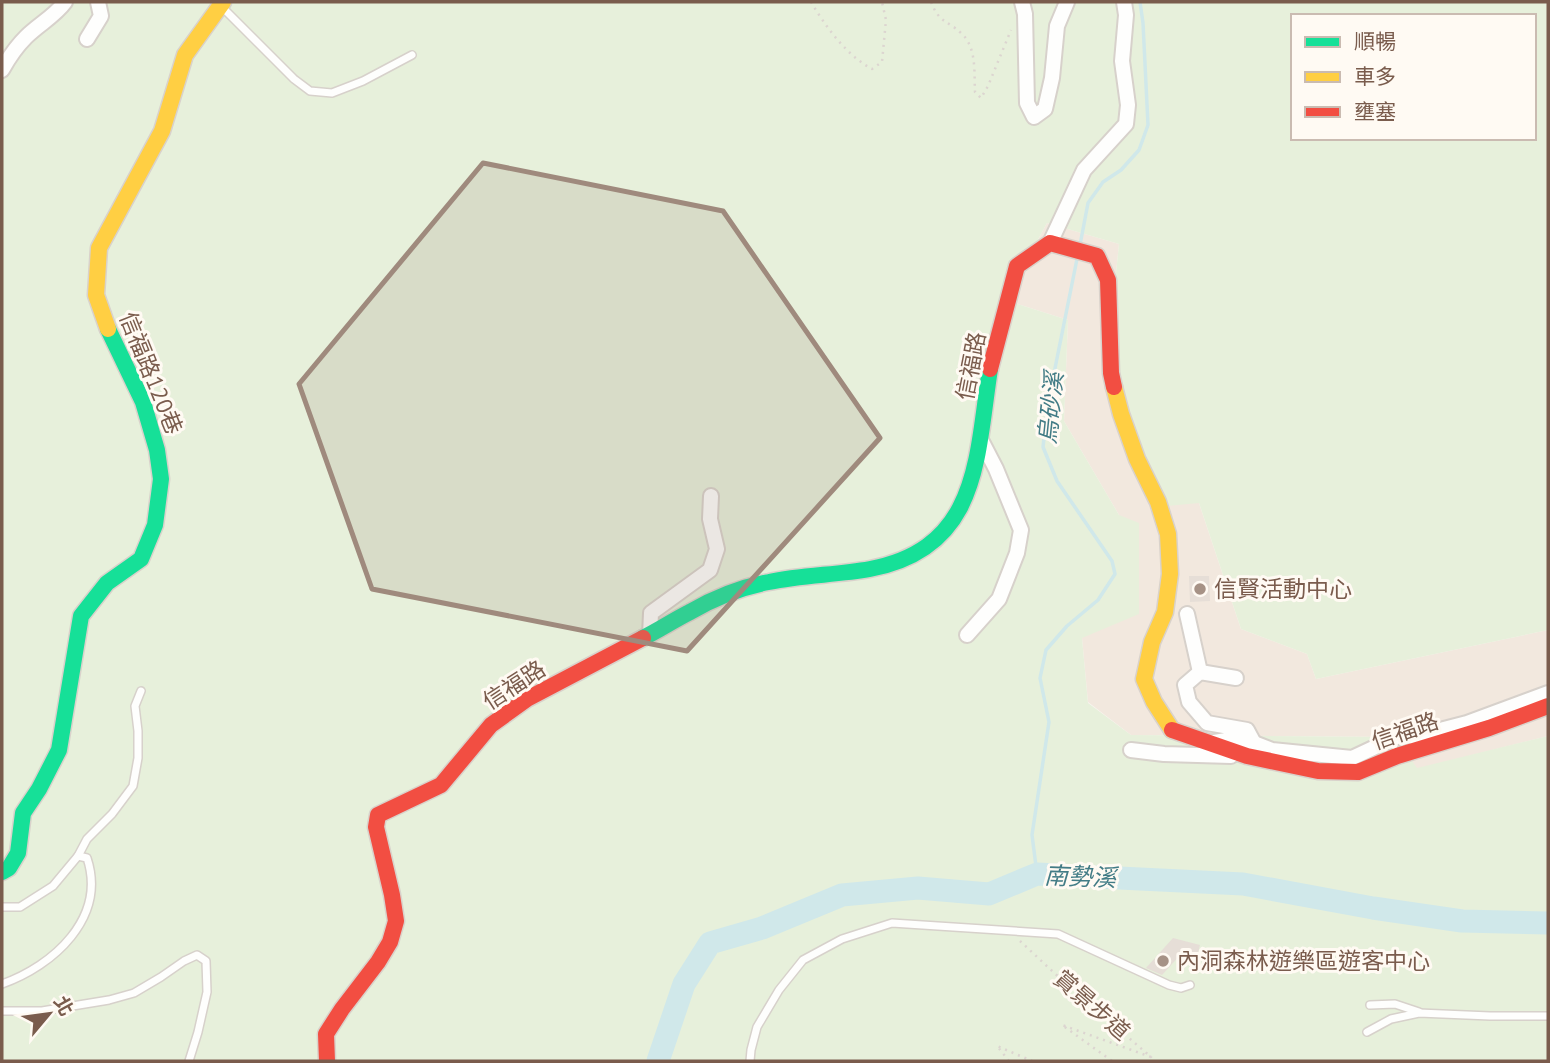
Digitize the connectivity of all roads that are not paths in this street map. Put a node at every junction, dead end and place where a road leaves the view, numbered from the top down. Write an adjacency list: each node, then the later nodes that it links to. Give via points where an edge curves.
1 (65, 2): 9 (street, via 26,37)
2 (98, 2): 7 (street, via 101,16)
3 (1067, 2): 6 (street, via 1056,26 1045,109 1034,117 1027,103)
4 (1124, 2): 10 (street, via 1126,124 1084,170)
5 (222, 4): 8 (lane, via 310,91 332,93); 24 (street, 信福路120巷, via 185,55 162,131 99,248 96,295 111,338 143,402 157,450 161,479 155,525 141,559 107,583 81,617 59,750 23,813 18,853)
6 (1023, 8)
7 (87, 39)
8 (412, 55)
9 (2, 70)
10 (1050, 243): 11 (street, 信福路, via 1017,266 990,370); 22 (street, 信福路, via 1097,256 1108,280 1111,373 1121,414 1168,534 1170,574 1165,611 1144,679 1172,730)
11 (981, 440): 14 (street, 信福路, via 970,486 952,523 934,542 906,559 871,569 768,582 722,596); 15 (street, via 1020,530 1017,553 999,599)
12 (711, 496): 14 (street, via 710,519 717,549 710,570 651,613)
13 (1187, 614): 16 (street)
14 (650, 635): 34 (street, 信福路, via 527,699 491,725 441,785 379,815 376,827 396,921 379,962 326,1034)
15 (967, 635)
16 (1200, 673): 17 (street); 22 (street, via 1185,685 1189,702 1208,723 1247,730)
17 (1236, 678)
18 (141, 691): 23 (lane, via 135,706 138,758 132,786)
19 (1548, 693): 22 (street, via 1467,723 1413,737 1403,734 1352,758)
20 (1548, 706): 22 (street, 信福路, via 1358,772 1318,771)
21 (1131, 750): 22 (street, via 1164,754)
22 (1250, 750)
23 (78, 856): 25 (lane, via 53,886 20,907); 26 (lane, via 87,858 92,873 90,903 78,928 52,958)
24 (2, 872)
25 (2, 907)
26 (2, 984)
27 (1190, 985): 35 (lane, via 1169,985 1058,934 892,923 842,939 803,960 757,1027)
28 (1370, 1005): 30 (lane, via 1395,1004)
29 (2, 1011): 33 (lane, via 42,1011 134,993 197,955 206,961 207,992)
30 (1419, 1013): 31 (lane); 32 (lane, via 1391,1019)
31 (1548, 1016)
32 (1367, 1032)
33 (189, 1061)
34 (327, 1061)
35 (750, 1061)

